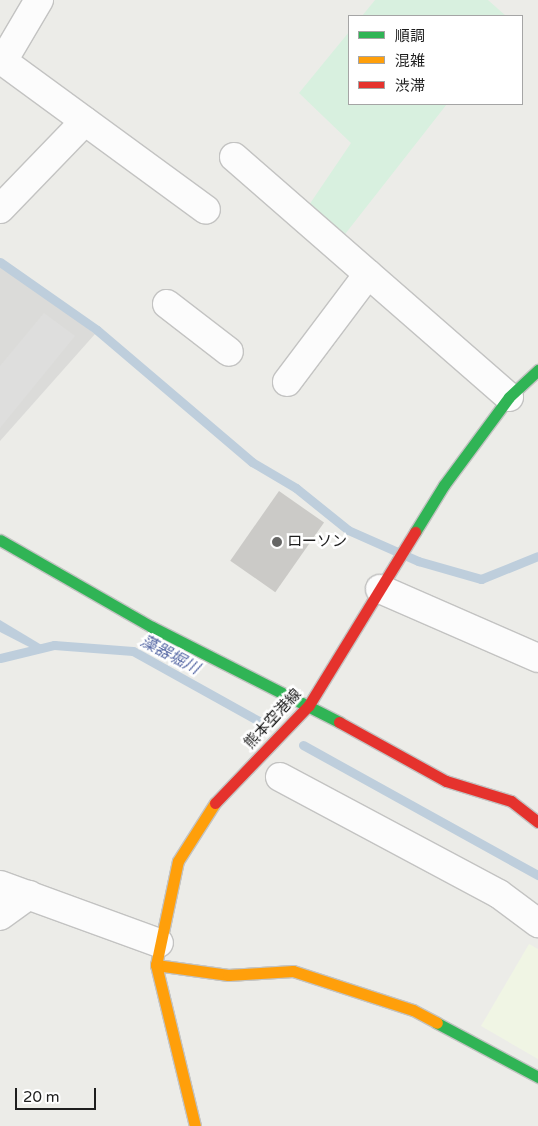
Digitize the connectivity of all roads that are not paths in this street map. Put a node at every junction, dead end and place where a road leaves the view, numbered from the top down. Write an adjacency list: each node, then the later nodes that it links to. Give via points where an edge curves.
1 (39, 0): 2 (street)
2 (2, 60): 3 (street)
3 (85, 121): 5 (street); 6 (street)
4 (234, 157): 7 (street)
5 (0, 208)
6 (206, 210)
7 (368, 274): 11 (street); 12 (street)
8 (167, 304): 9 (street)
9 (229, 352)
10 (538, 370): 12 (street, 熊本空港線)
11 (287, 382)
12 (509, 397): 14 (street, 熊本空港線, via 444,485)
13 (1, 543): 16 (street, via 152,627)
14 (386, 580): 15 (street); 16 (street, 熊本空港線)
15 (538, 658)
16 (309, 705): 18 (street, via 446,781 511,801); 23 (street, 熊本空港線, via 217,800 198,826 178,861)
17 (280, 777): 22 (street, via 500,894)
18 (538, 822)
19 (0, 884): 20 (street)
20 (28, 895): 21 (street); 23 (street)
21 (0, 916)
22 (538, 922)
23 (157, 954): 24 (street, via 228,975 293,971 413,1010); 25 (street, 熊本空港線)
24 (538, 1077)
25 (195, 1126)

